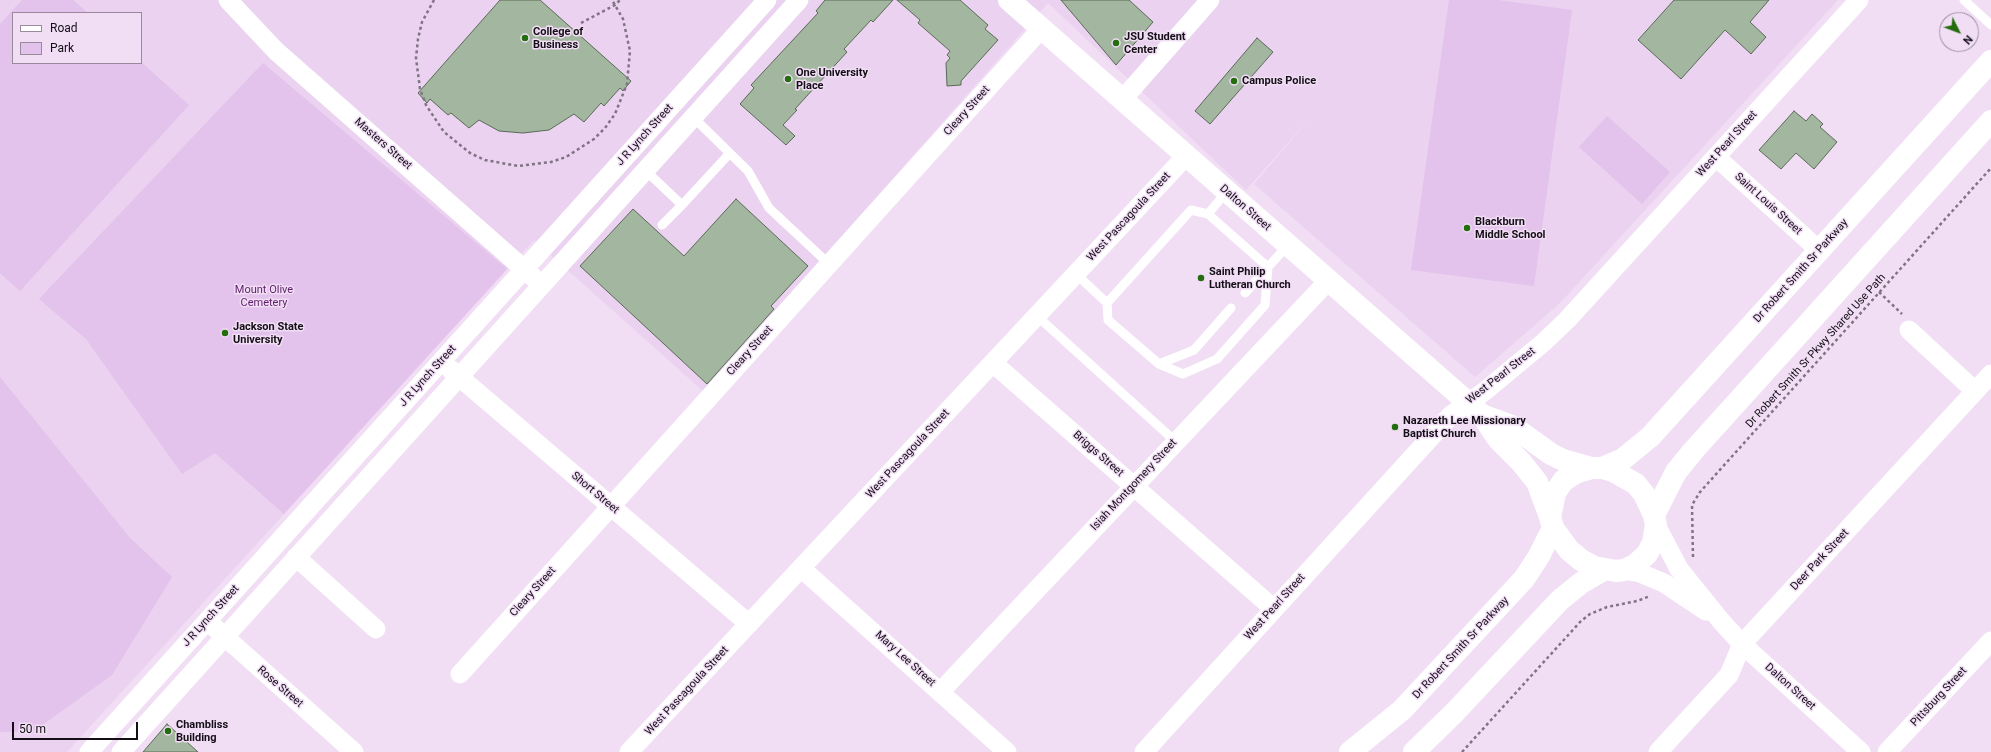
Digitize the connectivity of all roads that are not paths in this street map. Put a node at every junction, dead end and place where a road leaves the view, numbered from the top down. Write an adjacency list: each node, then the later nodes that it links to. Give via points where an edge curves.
1 (228, 0): 26 (street, Masters Street, via 276,51)
2 (767, 0): 26 (street, J R Lynch Street)
3 (799, 0): 12 (street)
4 (1009, 0): 9 (street, Dalton Street)
5 (1210, 0): 11 (street)
6 (1859, 0): 16 (street, West Pearl Street)
7 (1964, 0): 8 (lane)
8 (1991, 25)
9 (1041, 29): 11 (street, Dalton Street); 24 (street, Cleary Street)
10 (1991, 61): 23 (street, Dr Robert Smith Sr Parkway)
11 (1122, 100): 15 (street, Dalton Street)
12 (693, 117): 14 (lane); 17 (street)
13 (1991, 121): 46 (street, via 1693,451 1676,472)
14 (730, 153): 19 (lane); 24 (lane, via 748,171 769,208)
15 (1186, 156): 18 (street, Dalton Street); 27 (street, West Pascagoula Street)
16 (1716, 157): 23 (street, Saint Louis Street); 41 (street, West Pearl Street, via 1544,342 1485,391)
17 (646, 170): 19 (lane); 29 (street)
18 (1227, 192): 20 (lane); 22 (street, Dalton Street)
19 (682, 205): 21 (lane)
20 (1208, 214): 25 (lane); 31 (lane, via 1191,210)
21 (662, 225)
22 (1288, 245): 25 (lane); 28 (street, Dalton Street)
23 (1820, 251): 43 (street, Dr Robert Smith Sr Parkway, via 1650,437 1623,459)
24 (829, 264): 45 (street, Cleary Street)
25 (1268, 267): 30 (lane); 37 (lane, via 1265,305 1216,359 1183,374)
26 (524, 269): 29 (street, Masters Street); 35 (street, J R Lynch Street)
27 (1076, 274): 31 (lane); 33 (street, West Pascagoula Street)
28 (1329, 280): 41 (street, Dalton Street); 42 (street, Isiah Montgomery Street)
29 (542, 284): 39 (street)
30 (1245, 293)
31 (1107, 303): 37 (lane, via 1108,320)
32 (1231, 308): 37 (lane, via 1194,350)
33 (1037, 316): 36 (street, West Pascagoula Street); 42 (lane)
34 (1909, 330): 40 (street)
35 (441, 362): 39 (street, Short Street); 52 (street, J R Lynch Street)
36 (993, 362): 44 (street, Briggs Street); 49 (street, West Pascagoula Street)
37 (1159, 364)
38 (1991, 374): 40 (street, Deer Park Street)
39 (458, 377): 45 (street, Short Street); 48 (street)
40 (1975, 391): 58 (street, Deer Park Street)
41 (1475, 408): 43 (street, Dalton Street, via 1512,426 1563,460); 47 (street, Dalton Street, via 1498,439 1537,482); 51 (street, West Pearl Street, via 1451,415)
42 (1175, 441): 44 (street, Isiah Montgomery Street)
43 (1597, 468): 46 (street, via 1613,471 1636,484 1644,494); 47 (street, via 1575,473 1563,481 1555,493)
44 (1133, 485): 51 (street, Briggs Street); 60 (street, Isiah Montgomery Street)
45 (611, 506): 54 (street, Short Street); 59 (street, Cleary Street)
46 (1655, 520): 50 (street, via 1653,543 1647,554 1635,565); 53 (street, Dalton Street, via 1679,569)
47 (1552, 523): 50 (street, via 1568,550 1581,560 1594,567); 67 (street, Dr Robert Smith Sr Parkway, via 1539,556 1519,585 1402,710)
48 (296, 557): 55 (street); 56 (street)
49 (801, 568): 54 (street, West Pascagoula Street); 60 (street, Mary Lee Street)
50 (1615, 570): 53 (street, Dalton Street, via 1640,573 1664,583); 68 (street, via 1581,583 1560,600)
51 (1274, 608): 66 (street, West Pearl Street)
52 (206, 621): 56 (street, Rose Street); 62 (street, J R Lynch Street)
53 (1721, 621): 58 (street, Dalton Street)
54 (749, 624): 64 (street, West Pascagoula Street)
55 (376, 629)
56 (224, 637): 61 (street, Rose Street); 63 (street)
57 (1991, 641): 71 (street, Pittsburg Street)
58 (1742, 644): 69 (street, Deer Park Street, via 1730,675); 70 (street, Dalton Street)
59 (460, 674)
60 (941, 691): 65 (street, Mary Lee Street)
61 (344, 749)
62 (89, 752)
63 (121, 752)
64 (629, 752)
65 (1007, 752)
66 (1144, 752)
67 (1350, 752)
68 (1414, 752)
69 (1658, 752)
70 (1861, 752)
71 (1887, 752)

